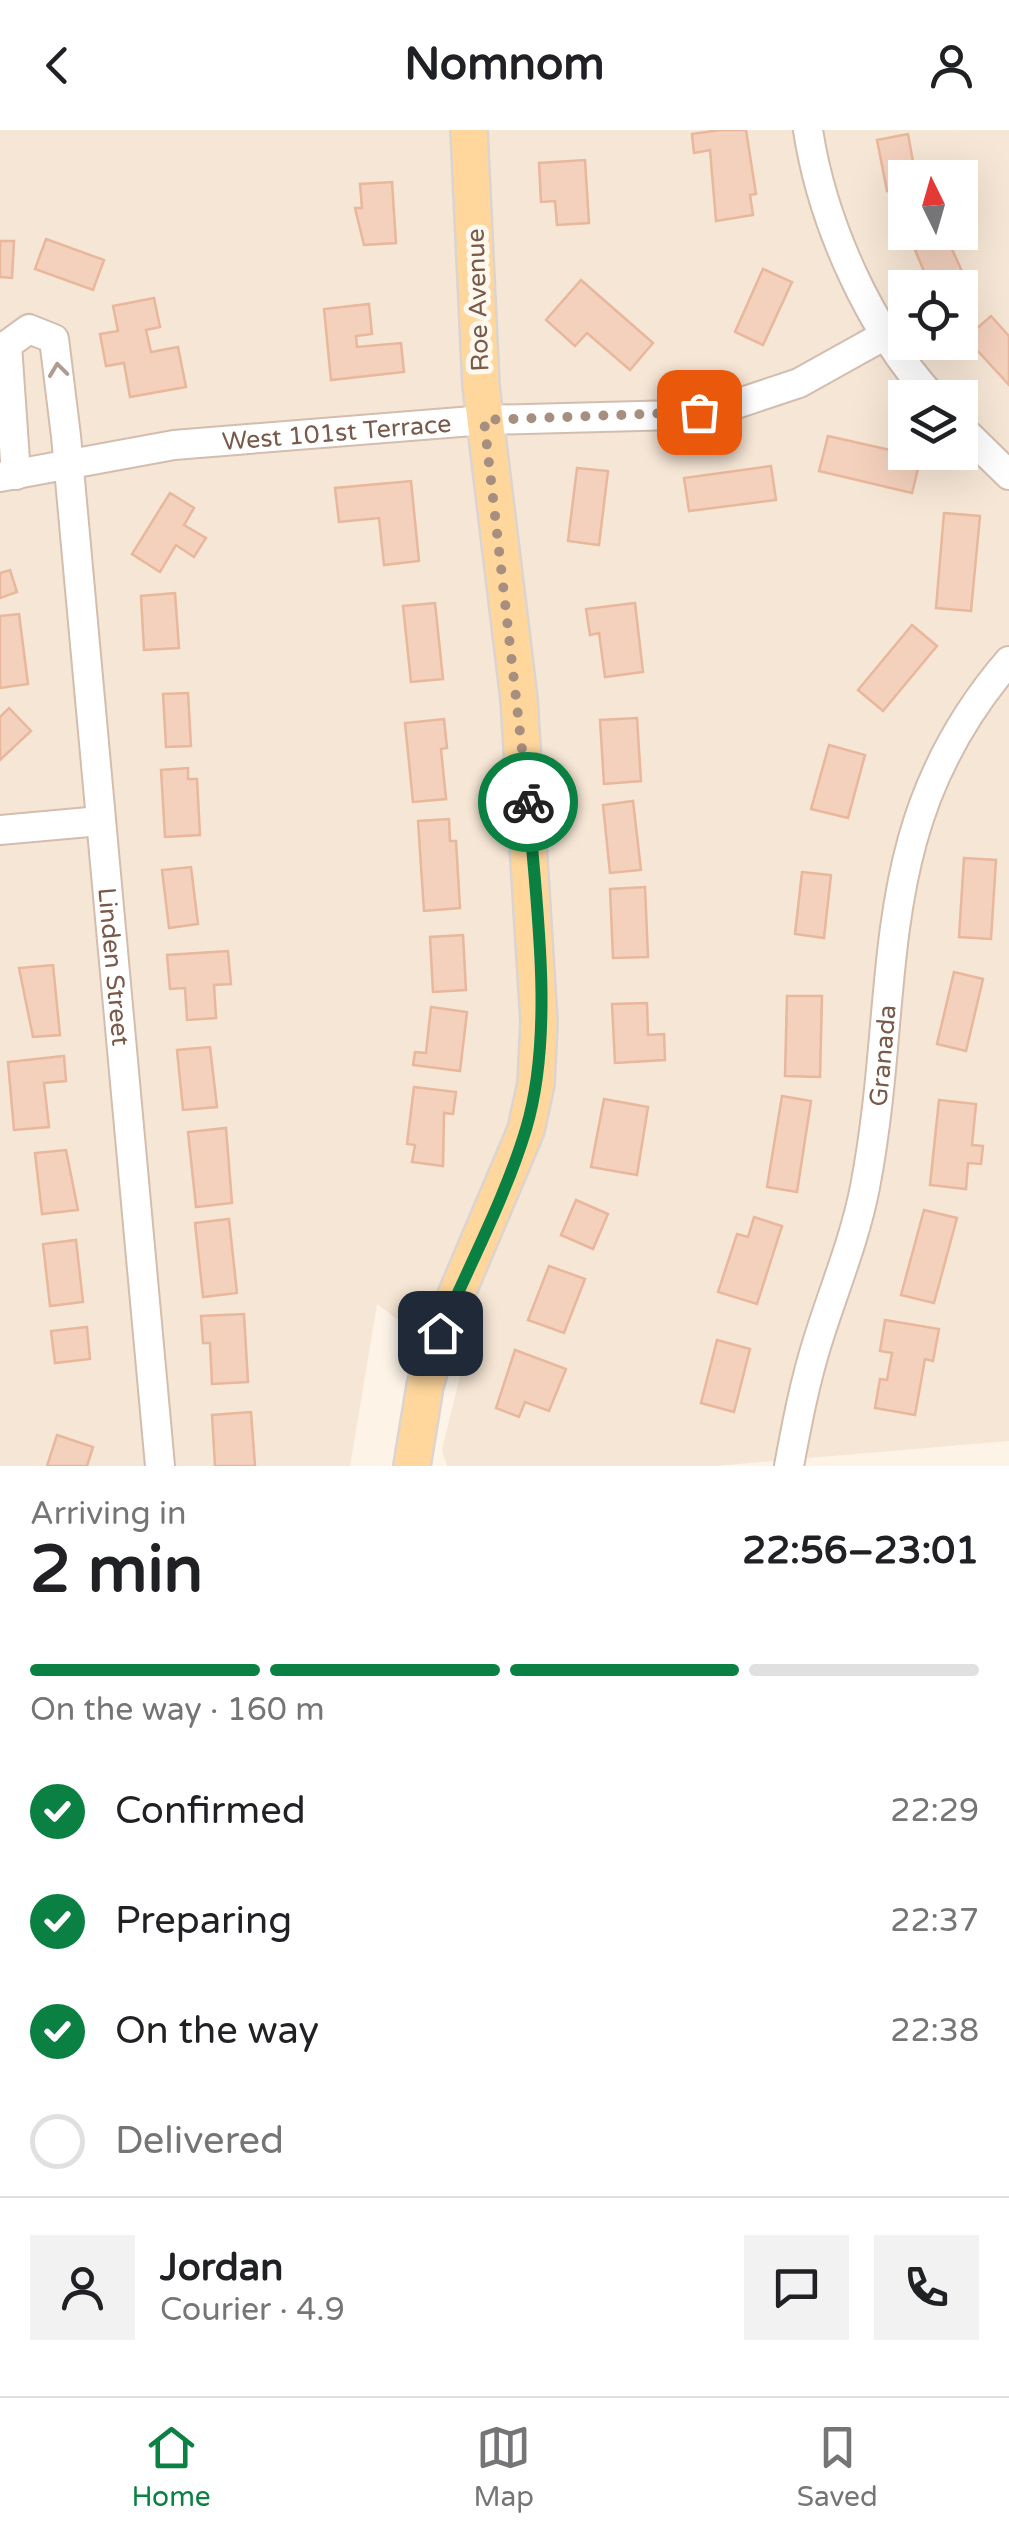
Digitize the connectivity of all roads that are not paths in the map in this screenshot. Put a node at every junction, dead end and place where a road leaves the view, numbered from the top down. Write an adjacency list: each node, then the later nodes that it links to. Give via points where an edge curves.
1 (469, 130): 5 (main road, Roe Avenue)
2 (808, 130): 3 (street, via 832,220)
3 (887, 334): 4 (street); 5 (street, West 101st Terrace, via 799,383 721,409)
4 (919, 380)
5 (484, 420): 7 (street, West 101st Terrace, via 174,445); 14 (main road, Roe Avenue, via 528,802 540,1022 536,1083 526,1130 440,1333)
6 (978, 445): 8 (street)
7 (68, 467): 9 (street, West 101st Terrace); 9 (street, West 101st Terrace, one-way to 9, via 54,339 30,330 7,346); 11 (street, Linden Street)
8 (1009, 475)
9 (8, 476)
10 (1009, 661): 15 (street, Granada, via 942,757 904,860 864,1190 806,1380)
11 (100, 821): 12 (street); 13 (street, Linden Street)
12 (0, 830)
13 (160, 1466)
14 (412, 1466)
15 (789, 1466)

